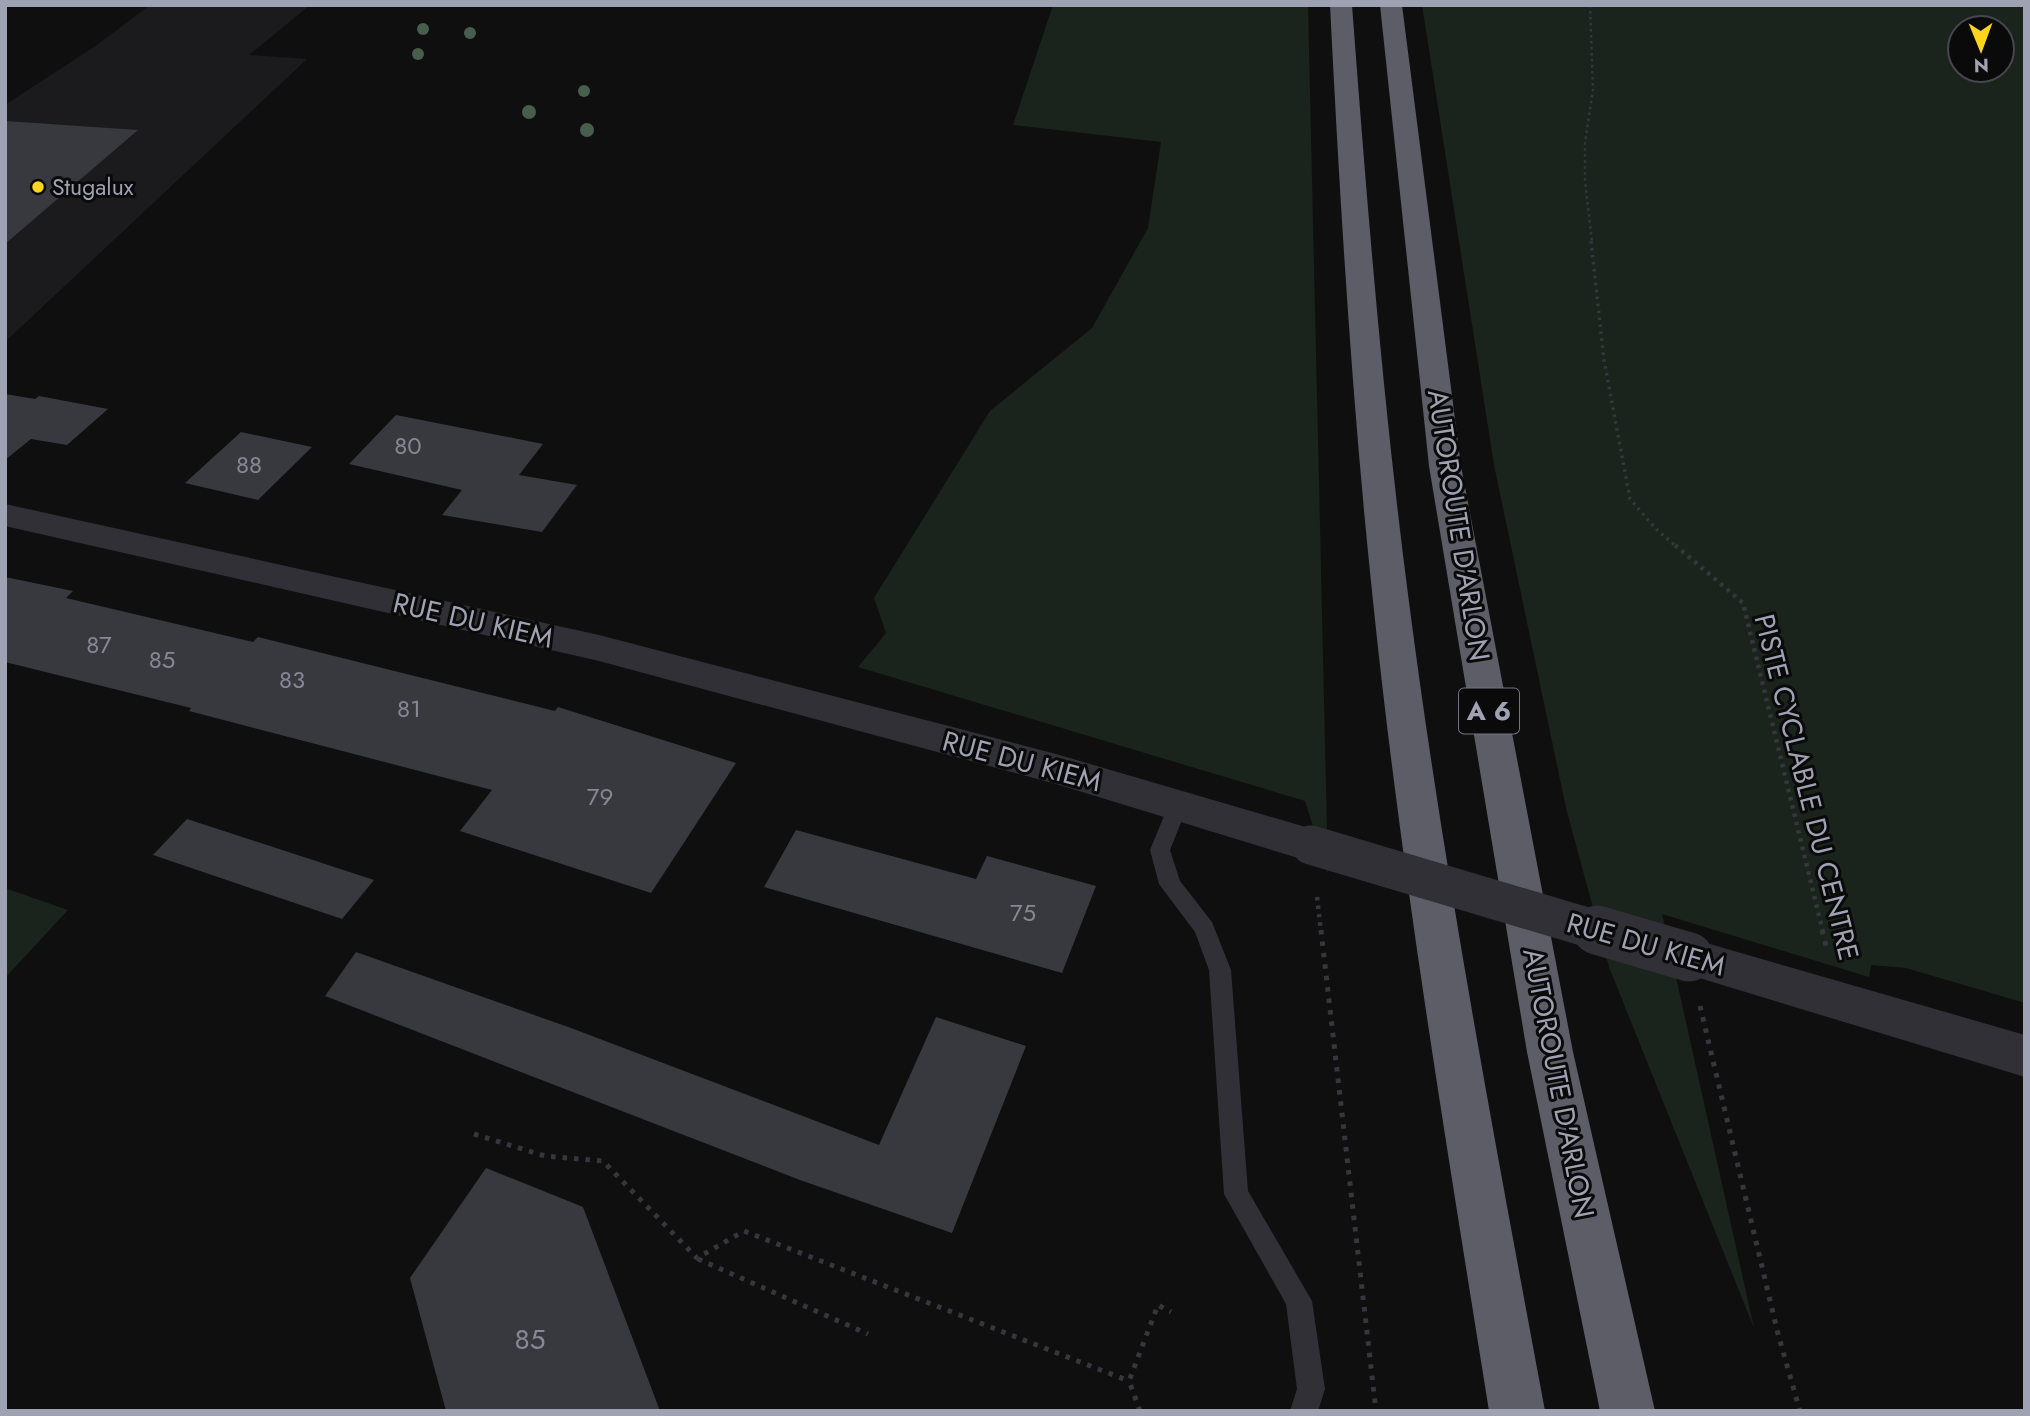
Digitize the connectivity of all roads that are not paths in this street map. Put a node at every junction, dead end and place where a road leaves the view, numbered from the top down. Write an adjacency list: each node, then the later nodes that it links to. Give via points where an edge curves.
1 (1341, 5): 7 (highway, via 1378,489 1454,1047)
2 (1391, 5): 8 (highway, AUTOROUTE D'ARLON / A 6, via 1448,480 1550,1052)
3 (5, 515): 4 (street, RUE DU KIEM, via 599,648)
4 (1178, 805): 5 (street, RUE DU KIEM, bridge); 6 (lane, via 1160,850 1170,884 1204,928 1220,970 1236,1194 1299,1301 1311,1389)
5 (2025, 1056)
6 (1304, 1411)
7 (1517, 1411)
8 (1628, 1411)

